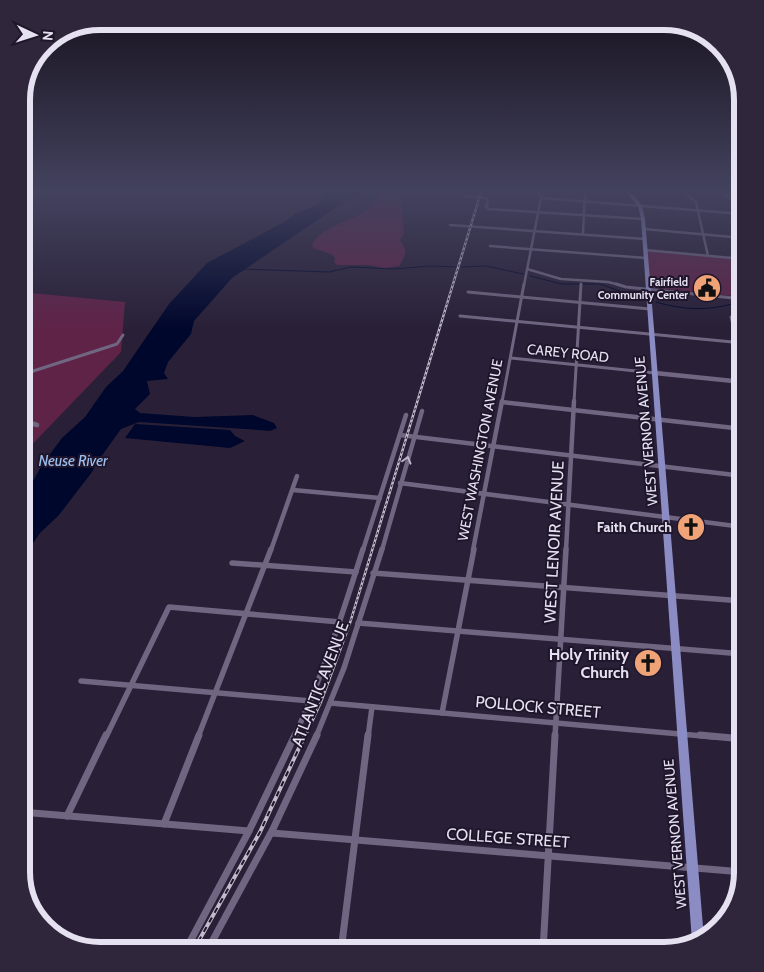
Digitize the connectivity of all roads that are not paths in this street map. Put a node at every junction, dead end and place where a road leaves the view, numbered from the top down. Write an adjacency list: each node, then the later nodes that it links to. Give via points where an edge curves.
1 (533, 237): 6 (street, WEST WASHINGTON AVENUE)
2 (625, 237): 4 (street)
3 (704, 237): 8 (street)
4 (645, 239): 7 (main road, WEST VERNON AVENUE)
5 (490, 246): 6 (street)
6 (530, 249): 9 (street); 11 (street, WEST WASHINGTON AVENUE)
7 (645, 250): 8 (street); 9 (main road, WEST VERNON AVENUE)
8 (708, 256): 10 (street)
9 (646, 258): 13 (main road, WEST VERNON AVENUE)
10 (734, 258)
11 (527, 269): 13 (street, via 561,279); 15 (street, WEST WASHINGTON AVENUE)
12 (581, 284): 17 (street, WEST LENOIR AVENUE)
13 (648, 288): 16 (street); 18 (main road, WEST VERNON AVENUE)
14 (468, 292): 15 (street)
15 (523, 297): 17 (street); 21 (street, WEST WASHINGTON AVENUE)
16 (734, 298)
17 (581, 302): 18 (street); 22 (street, WEST LENOIR AVENUE)
18 (650, 308): 24 (main road, WEST VERNON AVENUE)
19 (460, 316): 21 (street)
20 (731, 317): 23 (street)
21 (518, 322): 22 (street); 27 (street, WEST WASHINGTON AVENUE)
22 (579, 327): 24 (street); 28 (street, WEST LENOIR AVENUE)
23 (734, 330)
24 (652, 334): 26 (street); 30 (main road, WEST VERNON AVENUE)
25 (124, 335): 29 (street, via 117,344)
26 (734, 342)
27 (511, 358): 28 (street, CAREY ROAD); 32 (street, WEST WASHINGTON AVENUE)
28 (577, 365): 30 (street, CAREY ROAD); 33 (street, WEST LENOIR AVENUE)
29 (30, 372)
30 (655, 373): 31 (street, CAREY ROAD); 36 (main road, WEST VERNON AVENUE)
31 (734, 381)
32 (502, 402): 33 (street); 42 (street, WEST WASHINGTON AVENUE)
33 (574, 410): 36 (street); 43 (street, WEST LENOIR AVENUE)
34 (422, 411): 41 (street, ATLANTIC AVENUE)
35 (406, 415): 40 (street, ATLANTIC AVENUE)
36 (659, 419): 39 (street); 44 (main road, WEST VERNON AVENUE)
37 (30, 423): 38 (street)
38 (37, 425)
39 (734, 427)
40 (400, 435): 41 (street); 50 (street, ATLANTIC AVENUE)
41 (414, 437): 42 (street); 47 (street, ATLANTIC AVENUE, one-way to 41)
42 (494, 446): 43 (street); 49 (street, WEST WASHINGTON AVENUE)
43 (572, 456): 44 (street); 51 (street, WEST LENOIR AVENUE)
44 (663, 466): 45 (street); 52 (main road, WEST VERNON AVENUE)
45 (734, 475)
46 (297, 476): 48 (street)
47 (400, 483): 49 (street); 57 (street, ATLANTIC AVENUE)
48 (293, 490): 50 (street); 55 (street)
49 (484, 494): 51 (street); 58 (street, WEST WASHINGTON AVENUE)
50 (380, 498): 56 (street, ATLANTIC AVENUE)
51 (568, 504): 52 (street); 59 (street, WEST LENOIR AVENUE)
52 (667, 517): 53 (street); 60 (main road, WEST VERNON AVENUE)
53 (734, 526)
54 (232, 563): 55 (street)
55 (265, 566): 56 (street); 62 (street)
56 (356, 572): 63 (street, ATLANTIC AVENUE)
57 (374, 573): 58 (street); 64 (street, ATLANTIC AVENUE)
58 (468, 580): 59 (street); 65 (street, WEST WASHINGTON AVENUE)
59 (564, 587): 60 (street); 66 (street, WEST LENOIR AVENUE)
60 (672, 595): 61 (street); 67 (main road, WEST VERNON AVENUE)
61 (734, 600)
62 (246, 614): 63 (street); 70 (street, via 169,607); 71 (street)
63 (340, 622): 72 (street, ATLANTIC AVENUE)
64 (358, 623): 65 (street); 73 (street, ATLANTIC AVENUE)
65 (458, 631): 66 (street); 75 (street, WEST WASHINGTON AVENUE)
66 (560, 639): 67 (street); 76 (street, WEST LENOIR AVENUE)
67 (675, 648): 68 (street); 77 (main road, WEST VERNON AVENUE)
68 (734, 653)
69 (82, 681): 70 (street)
70 (131, 686): 71 (street); 80 (street)
71 (216, 693): 72 (street); 81 (street)
72 (311, 701): 82 (street, ATLANTIC AVENUE)
73 (330, 703): 74 (street, POLLOCK STREET); 83 (street, ATLANTIC AVENUE)
74 (372, 707): 75 (street, POLLOCK STREET); 84 (street)
75 (442, 713): 76 (street, POLLOCK STREET)
76 (555, 722): 77 (street, POLLOCK STREET); 85 (street, WEST LENOIR AVENUE)
77 (681, 733): 78 (street, POLLOCK STREET); 86 (main road, WEST VERNON AVENUE)
78 (734, 738)
79 (30, 813): 80 (street)
80 (67, 816): 81 (street)
81 (164, 824): 82 (street)
82 (249, 831): 89 (street, ATLANTIC AVENUE)
83 (272, 833): 84 (street, COLLEGE STREET); 90 (street, ATLANTIC AVENUE)
84 (355, 840): 85 (street, COLLEGE STREET); 91 (street)
85 (549, 854): 86 (street, COLLEGE STREET); 92 (street, WEST LENOIR AVENUE)
86 (692, 867): 87 (street, COLLEGE STREET); 88 (main road, WEST VERNON AVENUE)
87 (734, 871)
88 (697, 933)
89 (190, 942)
90 (212, 942)
91 (342, 942)
92 (544, 942)

